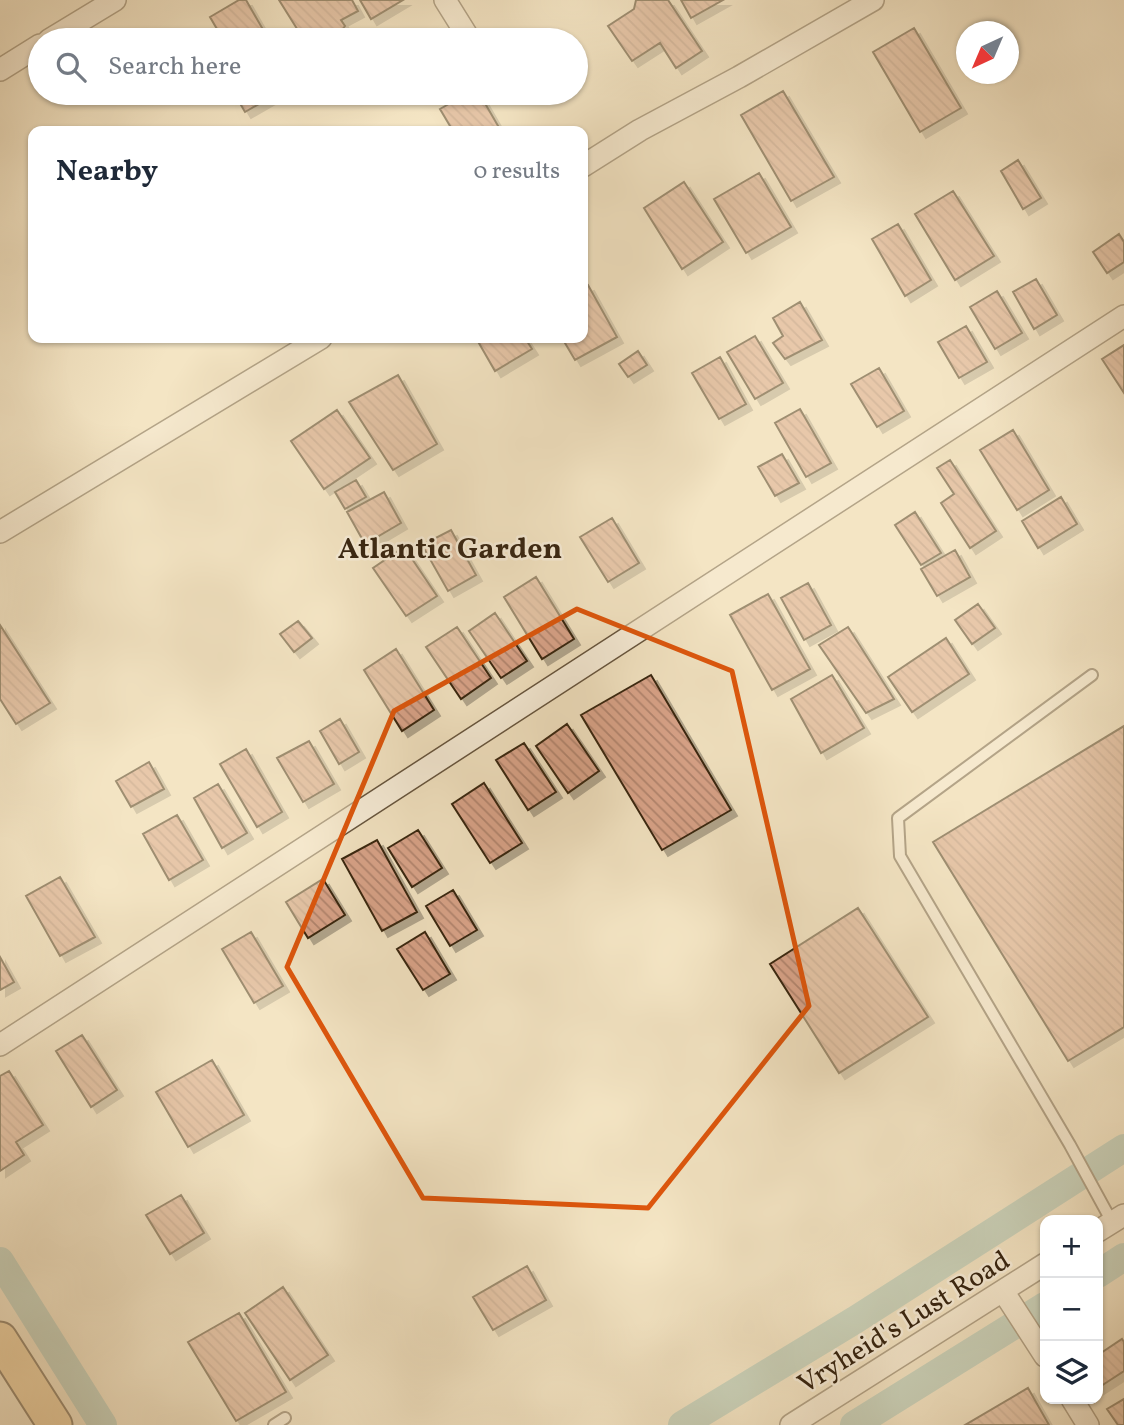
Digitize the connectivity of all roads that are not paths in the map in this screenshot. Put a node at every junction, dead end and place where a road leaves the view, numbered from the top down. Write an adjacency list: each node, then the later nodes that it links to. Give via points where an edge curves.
1 (115, 0): 4 (street)
2 (445, 0): 5 (street)
3 (873, 0): 8 (street)
4 (69, 28)
5 (462, 28)
6 (28, 52): 7 (street)
7 (0, 70)
8 (588, 163)
9 (1124, 316): 13 (street)
10 (313, 343): 11 (street)
11 (0, 532)
12 (1092, 675): 14 (lane, via 898,818 900,856)
13 (0, 1045)
14 (1111, 1223)
15 (1040, 1268): 16 (street, Vryheid's Lust Road)
16 (1007, 1297): 18 (street); 23 (street, Vryheid's Lust Road)
17 (0, 1339): 21 (main road)
18 (1040, 1348)
19 (1075, 1404): 24 (street)
20 (285, 1418): 22 (lane)
21 (55, 1425)
22 (274, 1425)
23 (791, 1425)
24 (1088, 1425)

